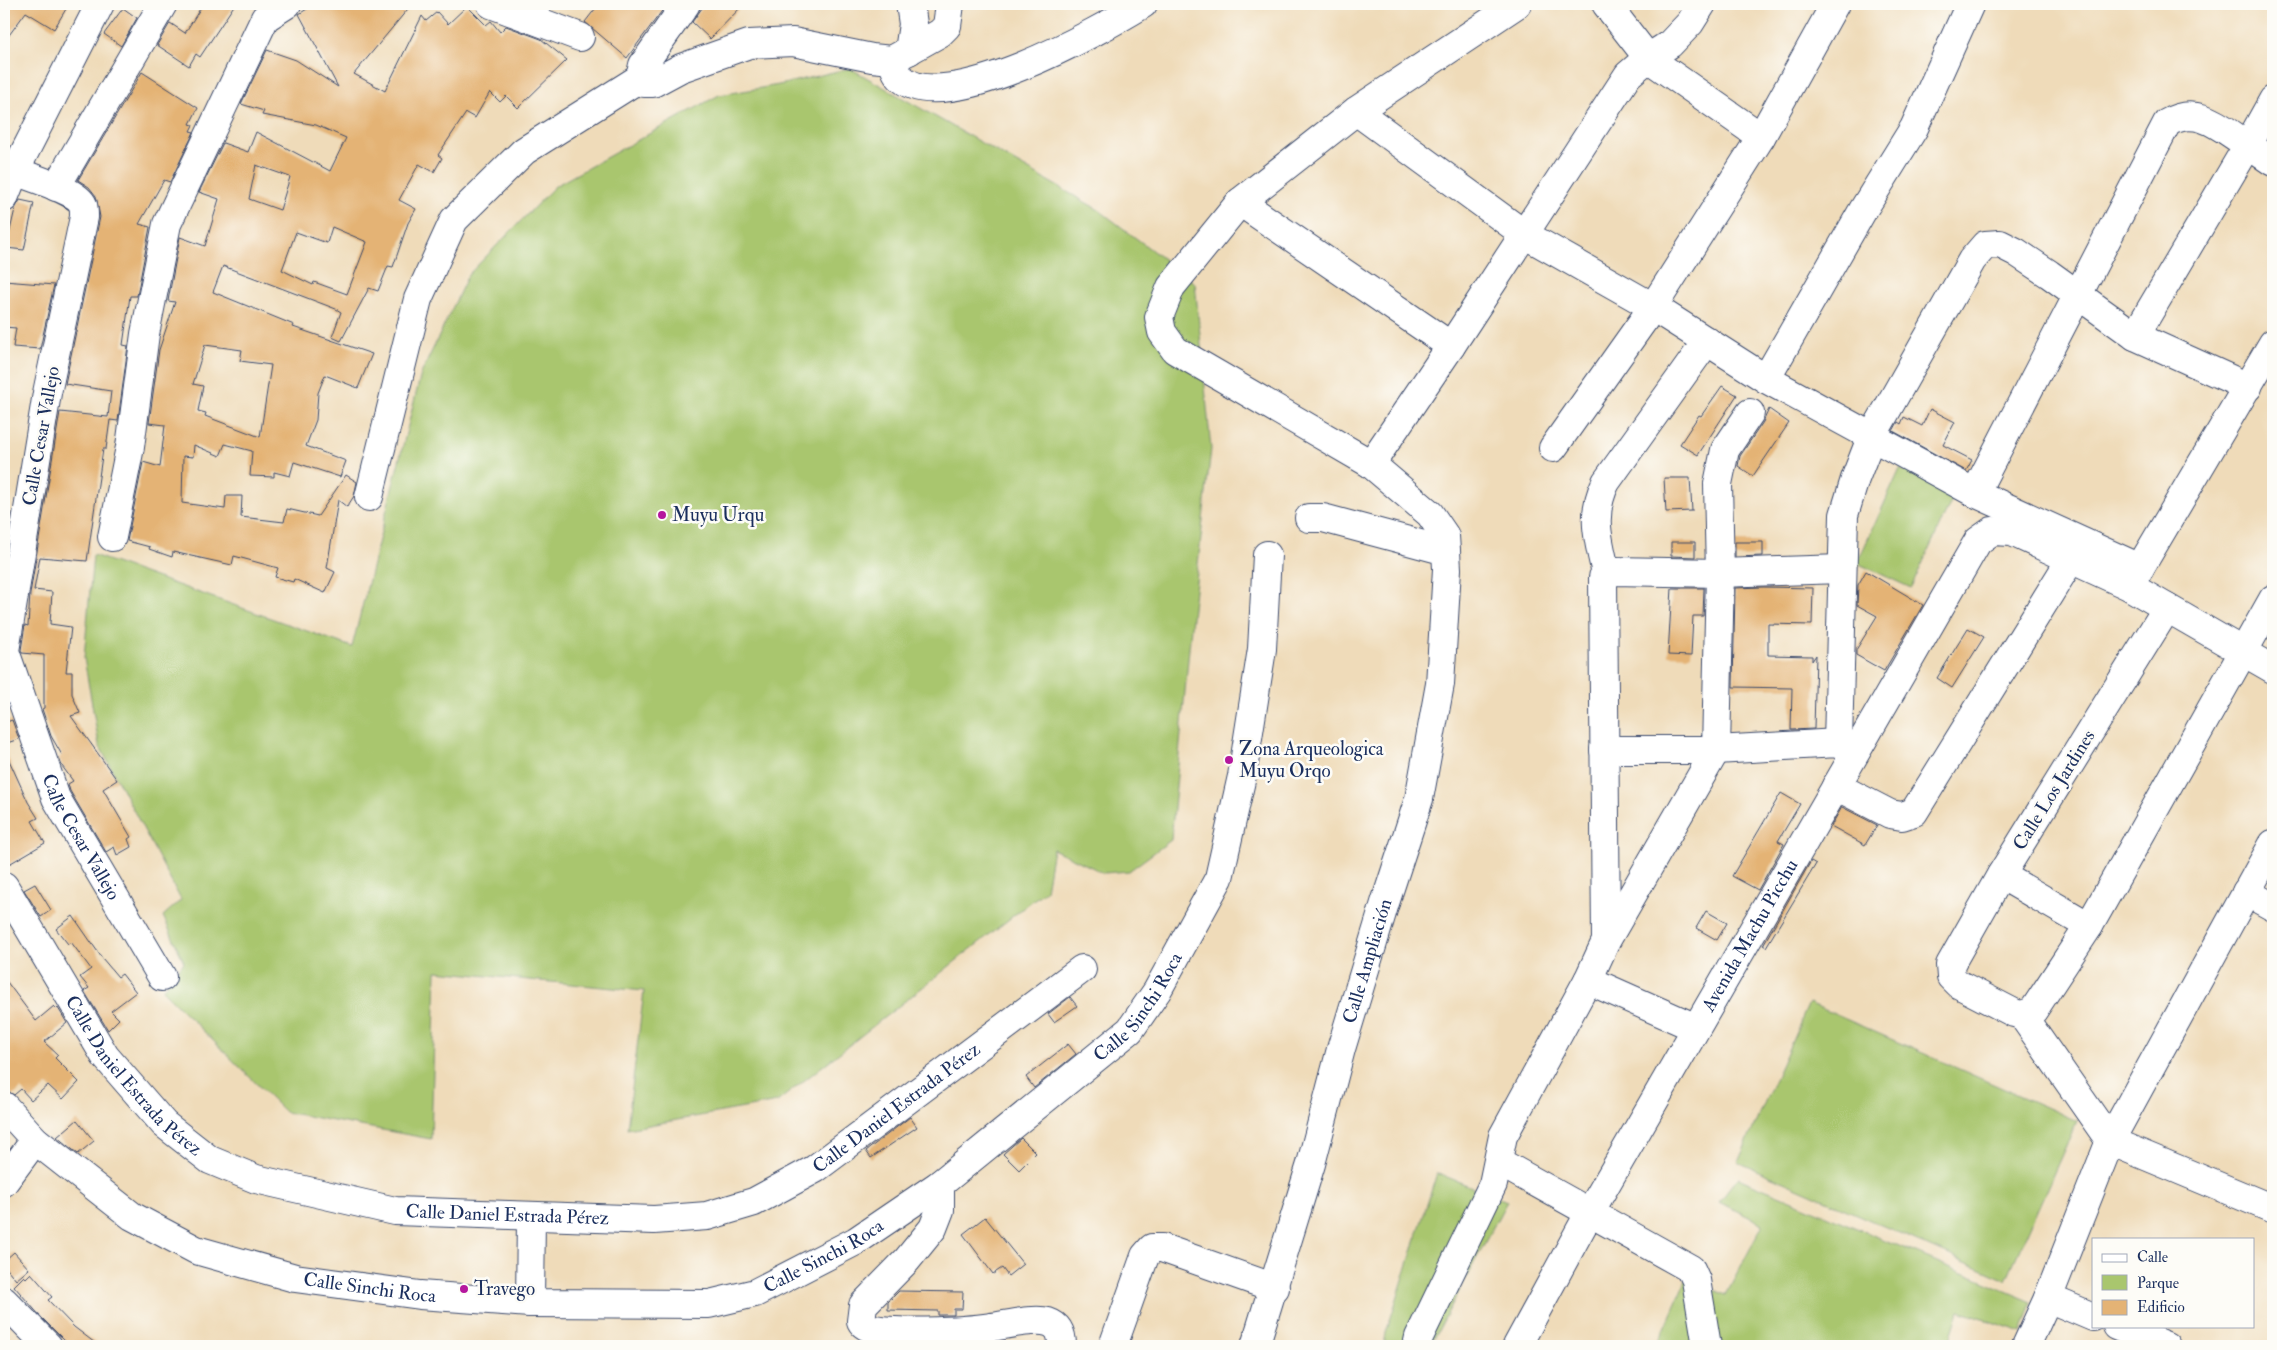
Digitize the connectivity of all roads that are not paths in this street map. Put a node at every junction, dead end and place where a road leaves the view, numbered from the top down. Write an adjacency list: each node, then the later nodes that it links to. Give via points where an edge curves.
1 (100, 4): 23 (street)
2 (163, 4): 24 (street)
3 (287, 4): 43 (street, via 265,18 167,224 145,334 130,447)
4 (491, 4): 14 (street)
5 (686, 4): 17 (street, via 643,65)
6 (910, 4): 15 (street, via 913,24)
7 (950, 4): 15 (street, via 947,26)
8 (1143, 4): 15 (street, via 1002,75 966,85 934,89 915,86 896,72)
9 (1517, 4): 19 (street, Calle Ampliación)
10 (1606, 4): 16 (street)
11 (1702, 4): 16 (street, via 1670,44)
12 (1835, 4): 20 (street)
13 (1970, 4): 34 (street, via 1914,128)
14 (580, 37)
15 (901, 55): 17 (street, via 872,58 793,42 749,44 681,68 653,83)
16 (1648, 58): 20 (street); 27 (street, via 1628,75)
17 (640, 78): 41 (street, via 524,151 454,220 418,299)
18 (2273, 100): 21 (street)
19 (1356, 111): 26 (street, Calle Ampliación); 27 (street)
20 (1761, 137): 29 (street)
21 (2248, 145): 22 (street); 28 (street, via 2196,115 2179,116 2168,123); 30 (street)
22 (2273, 162)
23 (15, 171): 24 (street, Calle Cesar Vallejo); 25 (street)
24 (56, 187): 67 (street, Calle Cesar Vallejo, via 79,199 84,206 84,217 47,393 5,651 56,798)
25 (4, 198)
26 (1240, 202): 33 (street); 39 (street, Calle Ampliación, via 1171,287 1159,317 1162,332 1175,350)
27 (1524, 234): 29 (street); 33 (street)
28 (2078, 295): 30 (street); 37 (street, via 2000,244 1986,245 1972,260); 40 (street)
29 (1653, 307): 31 (street); 38 (street)
30 (2135, 336): 35 (street)
31 (1707, 341): 34 (street); 48 (street, via 1606,482 1598,498 1597,524)
32 (2273, 343): 35 (street)
33 (1451, 346): 39 (street)
34 (1766, 378): 37 (street)
35 (2248, 387): 50 (street)
36 (1750, 414): 49 (street, via 1725,450 1718,484)
37 (1871, 438): 40 (street); 47 (street, via 1844,515)
38 (1553, 448)
39 (1371, 464): 45 (street, Calle Ampliación, via 1430,514 1445,536)
40 (1975, 493): 50 (street)
41 (369, 497)
42 (1309, 518): 45 (street, via 1323,518)
43 (112, 537)
44 (1267, 555): 76 (street, Calle Sinchi Roca, via 1262,650 1242,776 1219,878 1157,991 1130,1030)
45 (1446, 560): 80 (street, Calle Ampliación, via 1440,684 1419,799 1341,1049)
46 (2071, 560): 50 (street); 55 (street, Avenida Machu Picchu, via 2012,532 1992,531 1978,541); 58 (street, via 1914,812 1902,816 1890,814)
47 (1842, 569): 49 (street); 55 (street)
48 (1606, 572): 49 (street); 56 (street, via 1603,577)
49 (1720, 573): 57 (street)
50 (2135, 577): 52 (street)
51 (2273, 598): 53 (street)
52 (2167, 608): 53 (street); 60 (street, Calle Los Jardines)
53 (2242, 651): 54 (street); 64 (street)
54 (2273, 669)
55 (1846, 749): 57 (street); 58 (street, Avenida Machu Picchu)
56 (1604, 750): 57 (street); 65 (street)
57 (1716, 750): 65 (street)
58 (1836, 786): 70 (street, Avenida Machu Picchu)
59 (2273, 844): 62 (street)
60 (2001, 875): 64 (street); 69 (street, Calle Los Jardines, via 1950,966 1951,977 1958,984)
61 (4, 886): 79 (street, Calle Daniel Estrada Pérez, via 105,1056 164,1124 210,1160 256,1179 395,1211)
62 (2246, 892): 63 (street); 73 (street)
63 (2273, 907)
64 (2089, 926): 69 (street, via 2033,1011)
65 (1606, 941): 68 (street)
66 (1082, 969): 79 (street, Calle Daniel Estrada Pérez, via 815,1168 754,1202 707,1216 654,1220)
67 (162, 977)
68 (1588, 980): 70 (street); 74 (street, via 1503,1136)
69 (2022, 1015): 73 (street)
70 (1696, 1028): 78 (street, Avenida Machu Picchu)
71 (4, 1106): 72 (street, Calle Sinchi Roca)
72 (35, 1140): 75 (street); 83 (street, Calle Sinchi Roca, via 132,1216 196,1250 295,1278 420,1295)
73 (2110, 1141): 77 (street); 81 (street)
74 (1499, 1162): 78 (street); 90 (street, via 1493,1184)
75 (4, 1182)
76 (940, 1184): 83 (street, Calle Sinchi Roca, via 856,1241 755,1293 709,1304); 87 (street, via 940,1210 933,1228 863,1305 861,1321 866,1326 889,1330 974,1330 1049,1322 1058,1328)
77 (2273, 1209)
78 (1590, 1212): 91 (street, Avenida Machu Picchu); 92 (street, via 1691,1269 1696,1280)
79 (531, 1217): 83 (street)
80 (1274, 1288): 88 (street, via 1162,1248 1152,1248 1145,1256); 89 (street, Calle Ampliación)
81 (2048, 1298): 84 (street); 93 (street)
82 (4, 1301): 86 (street)
83 (530, 1303)
84 (2092, 1317)
85 (2122, 1328): 94 (street)
86 (48, 1346)
87 (1062, 1346)
88 (1113, 1346)
89 (1255, 1346)
90 (1417, 1346)
91 (1517, 1346)
92 (1707, 1346)
93 (2026, 1346)
94 (2166, 1346)

